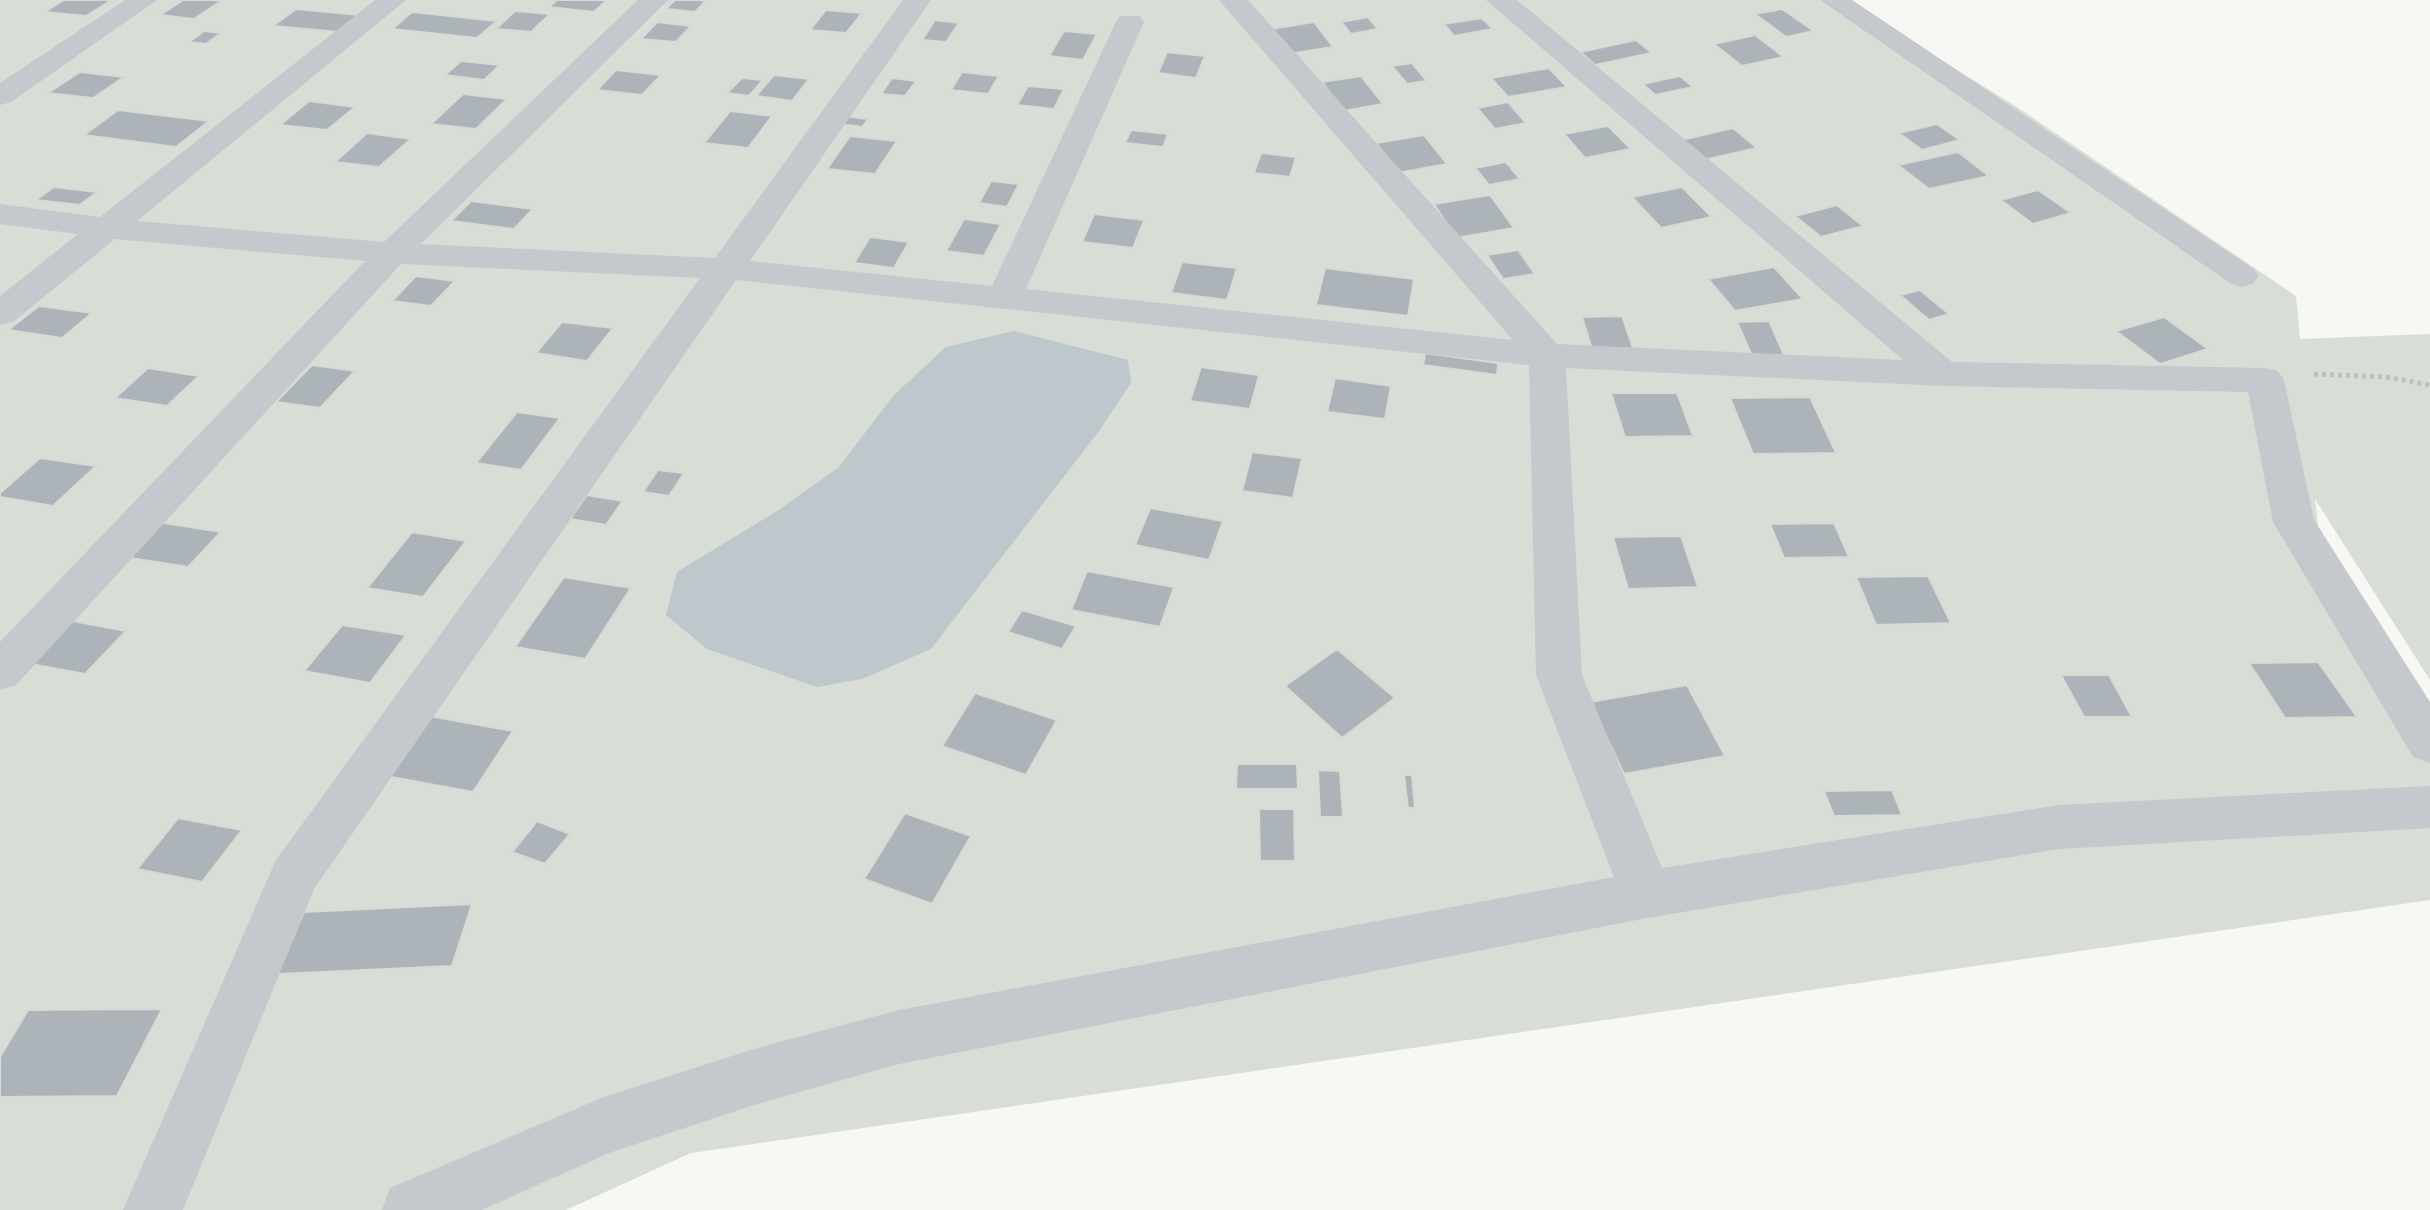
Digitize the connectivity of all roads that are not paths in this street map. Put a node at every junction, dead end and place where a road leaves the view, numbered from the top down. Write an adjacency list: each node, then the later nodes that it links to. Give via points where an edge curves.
1 (143, 0): 9 (street)
2 (392, 0): 11 (street)
3 (654, 0): 12 (street)
4 (917, 0): 13 (street)
5 (1233, 0): 17 (street)
6 (1500, 0): 18 (street)
7 (1834, 0): 14 (street)
8 (1130, 22): 15 (street)
9 (0, 96)
10 (0, 214): 11 (street)
11 (107, 228): 12 (street); 16 (street)
12 (392, 253): 13 (street); 19 (street)
13 (729, 269): 15 (street); 23 (street, via 294,876)
14 (2242, 276)
15 (1004, 298): 17 (street)
16 (0, 314)
17 (1547, 355): 18 (street); 22 (street, via 1559,675)
18 (1943, 374): 20 (street, via 2265,380 2294,522)
19 (0, 672)
20 (2430, 743)
21 (2430, 807): 22 (street, via 2059,827)
22 (1647, 894): 24 (street, via 899,1037 604,1126)
23 (153, 1210)
24 (412, 1210)

